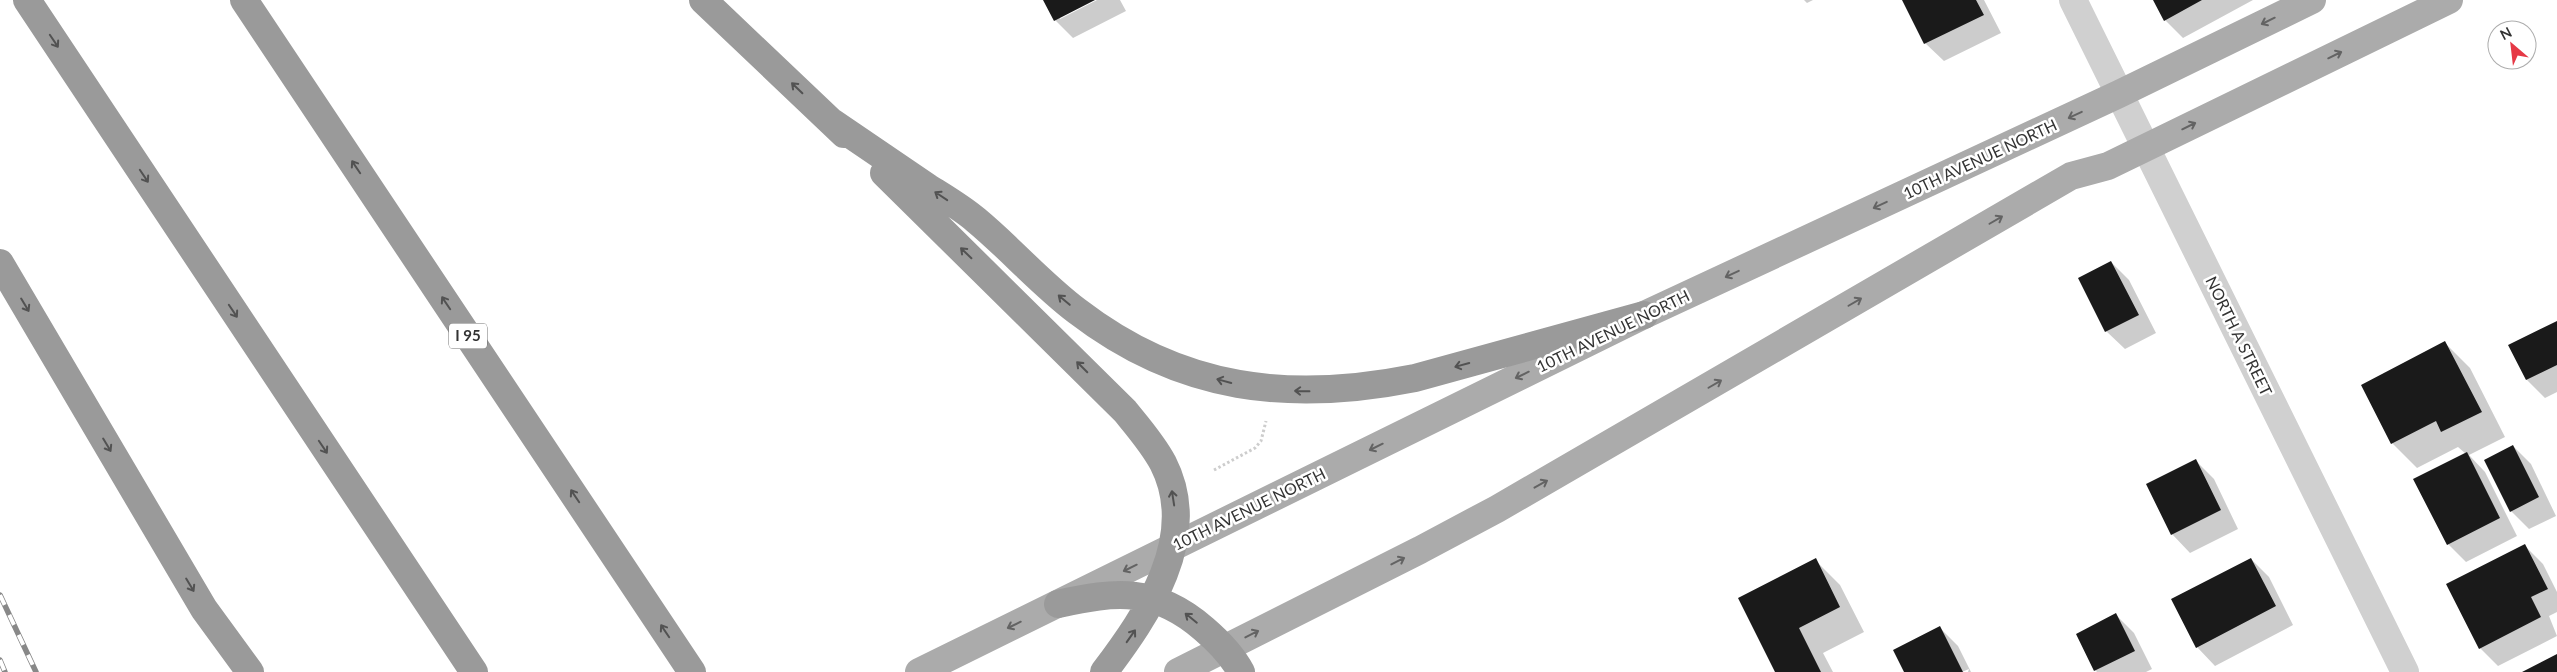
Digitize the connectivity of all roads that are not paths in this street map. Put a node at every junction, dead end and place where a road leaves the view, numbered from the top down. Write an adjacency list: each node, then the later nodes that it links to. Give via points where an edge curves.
1 (27, 0): 19 (highway, one-way to 19)
2 (244, 0): 20 (highway, I 95, one-way to 2)
3 (704, 0): 8 (highway, one-way to 3)
4 (2073, 0): 7 (street, NORTH A STREET)
5 (2449, 0): 9 (main road, one-way to 5)
6 (2309, 1): 7 (main road, 10TH AVENUE NORTH, one-way to 7)
7 (2119, 94): 9 (street, NORTH A STREET); 11 (main road, 10TH AVENUE NORTH, one-way to 11)
8 (832, 122): 11 (highway, one-way to 8, via 1385,384 1313,391 1271,390 1228,382 1150,356 1100,327 1060,297 975,219); 12 (highway, one-way to 8, via 1170,483 1164,465 1139,429 1068,352)
9 (2145, 147): 16 (main road, one-way to 9, via 1420,550 1565,471 2071,176 2108,166); 25 (street, NORTH A STREET)
10 (0, 264): 15 (highway, one-way to 15)
11 (1644, 315): 12 (main road, 10TH AVENUE NORTH, one-way to 12)
12 (1174, 546): 13 (highway); 14 (main road, 10TH AVENUE NORTH, one-way to 14)
13 (1152, 598): 14 (highway, via 1105,595); 16 (highway, one-way to 13, via 1180,610); 22 (highway, one-way to 13, via 1134,633)
14 (1058, 604): 21 (main road, 10TH AVENUE NORTH, one-way to 21)
15 (204, 609): 17 (highway); 18 (highway)
16 (1224, 648): 23 (main road); 24 (highway)
17 (232, 672)
18 (250, 672)
19 (474, 672)
20 (692, 672)
21 (919, 672)
22 (1104, 672)
23 (1178, 672)
24 (1241, 672)
25 (2405, 672)

